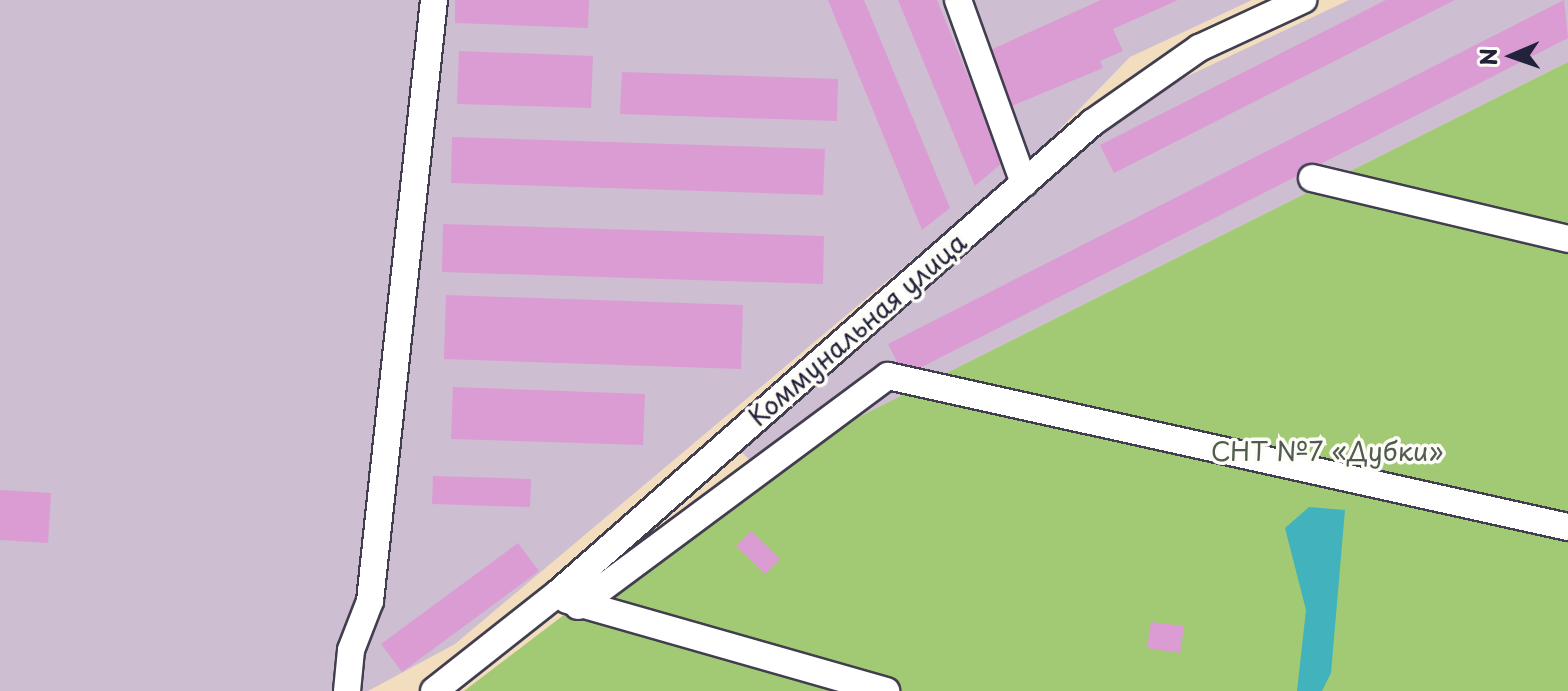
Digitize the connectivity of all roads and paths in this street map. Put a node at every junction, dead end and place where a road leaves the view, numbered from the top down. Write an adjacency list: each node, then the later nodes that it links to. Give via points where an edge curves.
1 (434, 0): 9 (street, via 370,601 351,650)
2 (958, 0): 5 (street)
3 (1303, 0): 5 (street, Коммунальная улица, via 1199,48 1141,85)
4 (1312, 178): 6 (street)
5 (1024, 183): 8 (street, Коммунальная улица)
6 (1568, 239)
7 (1568, 527): 8 (street, via 888,376)
8 (568, 600): 10 (street, Коммунальная улица); 11 (street)
9 (347, 691)
10 (434, 691)
11 (886, 691)

